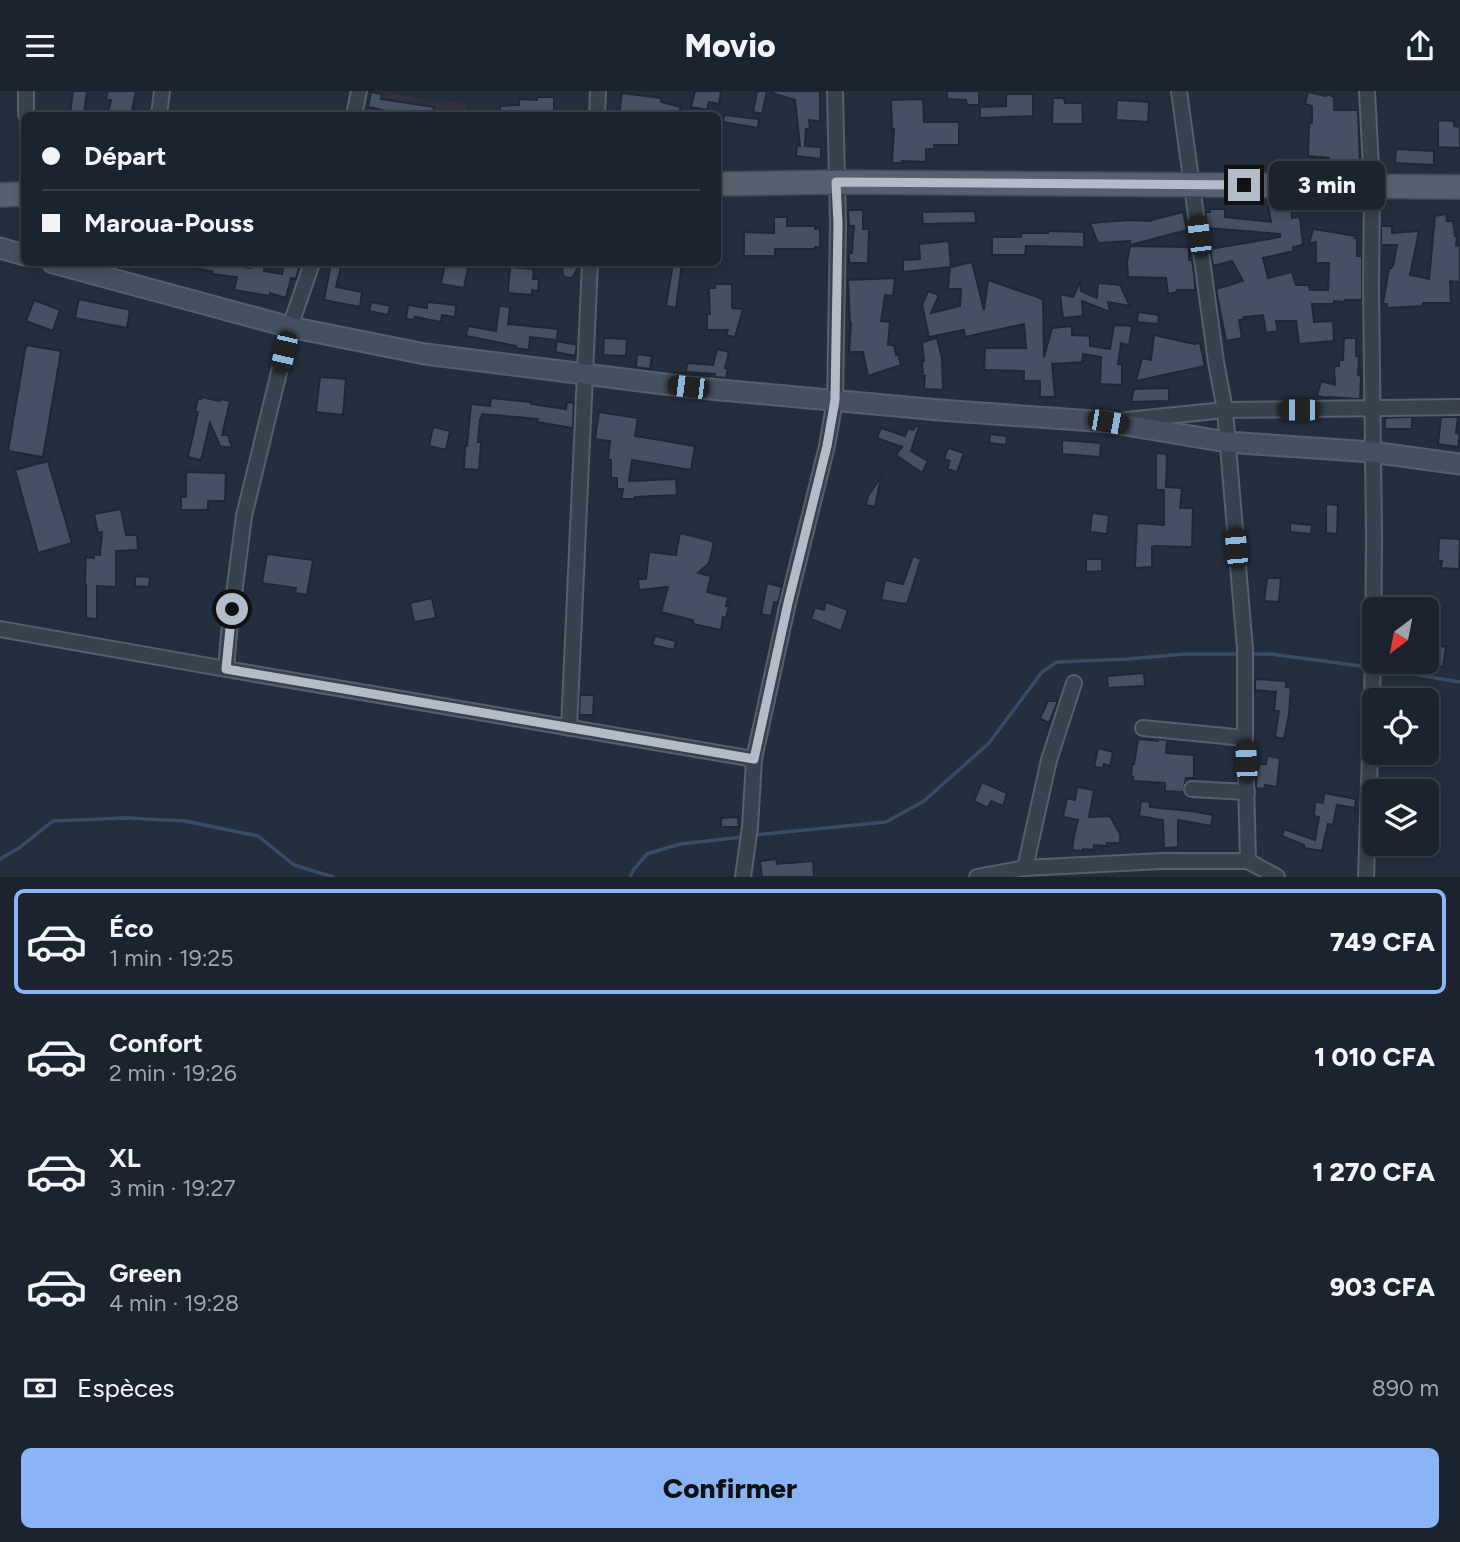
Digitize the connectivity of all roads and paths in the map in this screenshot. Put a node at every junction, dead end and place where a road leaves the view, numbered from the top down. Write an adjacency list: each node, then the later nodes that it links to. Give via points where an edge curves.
1 (26, 91): 8 (street)
2 (162, 91): 9 (street)
3 (359, 91): 10 (street)
4 (598, 91): 11 (street)
5 (835, 91): 12 (street)
6 (1179, 91): 14 (street)
7 (1367, 91): 15 (street)
8 (26, 112)
9 (159, 112)
10 (355, 112)
11 (597, 112)
12 (836, 182): 13 (main road); 14 (main road); 26 (street)
13 (721, 184)
14 (1193, 185): 15 (main road); 29 (street)
15 (1372, 187): 16 (main road); 28 (street)
16 (1460, 187)
17 (21, 194): 18 (main road)
18 (0, 195)
19 (0, 248): 20 (main road)
20 (21, 254)
21 (64, 266): 24 (main road)
22 (311, 266): 24 (street)
23 (590, 266): 25 (street)
24 (290, 327): 25 (main road, via 425,353); 35 (street, via 244,516)
25 (585, 374): 26 (main road); 37 (street)
26 (835, 400): 30 (main road); 40 (street)
27 (1460, 407): 28 (street)
28 (1372, 409): 29 (street); 32 (street)
29 (1225, 410): 30 (street); 31 (street)
30 (1108, 422): 31 (main road)
31 (1227, 442): 32 (main road); 39 (street, via 1245,649)
32 (1372, 452): 33 (main road); 48 (street, via 1373,663)
33 (1460, 464)
34 (0, 629): 35 (street)
35 (226, 669): 37 (street)
36 (1074, 683): 44 (street, via 1049,760)
37 (569, 728): 40 (street)
38 (1143, 728): 39 (street)
39 (1245, 738): 42 (street)
40 (754, 759): 45 (street)
41 (1192, 789): 42 (street)
42 (1247, 792): 43 (street)
43 (1248, 861): 44 (street); 47 (street)
44 (1025, 868): 46 (street)
45 (743, 877)
46 (980, 877)
47 (1277, 877)
48 (1366, 877)

